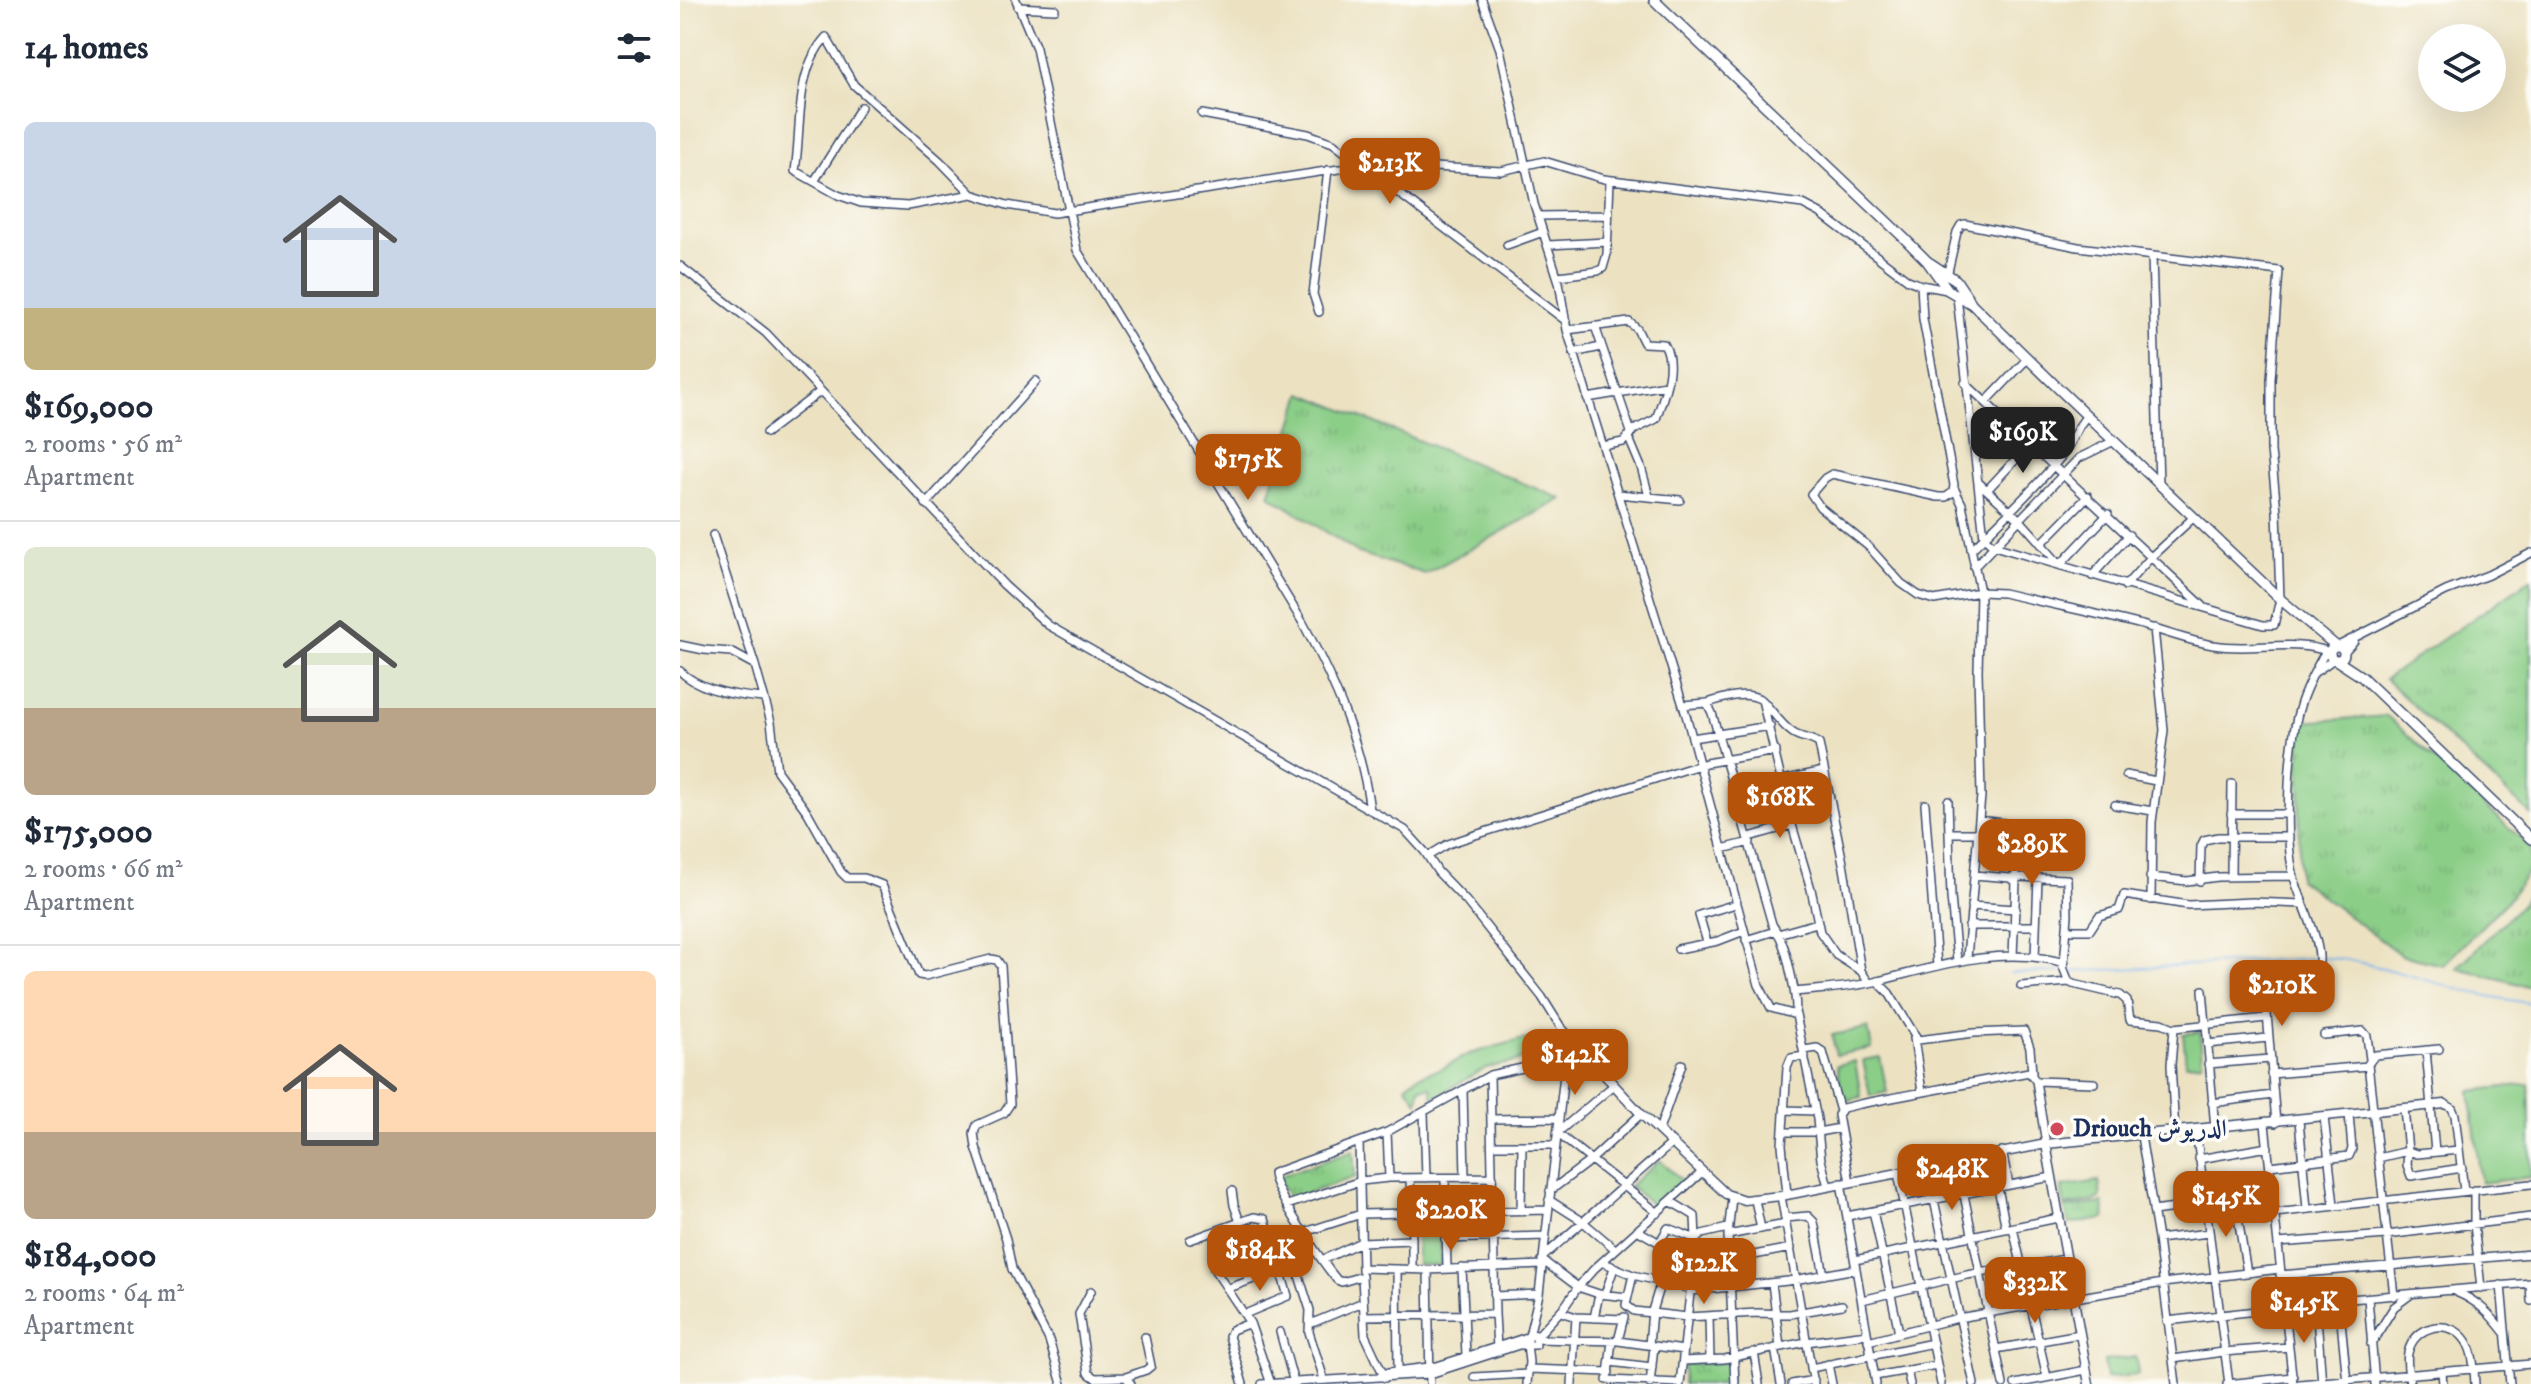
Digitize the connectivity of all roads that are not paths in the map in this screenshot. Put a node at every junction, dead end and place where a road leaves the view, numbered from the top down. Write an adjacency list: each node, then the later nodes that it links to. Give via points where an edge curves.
1 (1482, 0): 7 (street, via 1500,49)
2 (1654, 0): 21 (main road)
3 (1017, 3): 4 (street); 13 (street, via 1039,61)
4 (1055, 9)
5 (861, 107): 10 (street)
6 (1202, 114): 8 (street, via 1318,137 1340,147)
7 (1525, 167): 8 (street, via 1491,172); 11 (street, via 1550,161); 15 (street)
8 (1364, 169): 9 (street); 30 (street)
9 (1328, 170): 13 (street); 29 (street, via 1313,294)
10 (815, 180): 12 (street, via 848,199 883,205 917,205); 12 (street, via 795,171 806,76 826,37 854,85)
11 (1610, 180): 14 (street); 26 (street, via 1803,204 1902,277)
12 (972, 194): 13 (street, via 1040,212)
13 (1068, 212): 107 (street, via 1088,271 1334,682 1359,750)
14 (1608, 215): 15 (street); 17 (street)
15 (1538, 216): 16 (street)
16 (1543, 232): 18 (street); 19 (street)
17 (1607, 242): 19 (street); 24 (street, via 1601,270)
18 (1507, 245)
19 (1548, 245): 24 (street)
20 (2152, 256): 23 (street, via 1965,224 1957,232); 55 (street); 80 (street, via 2279,271 2271,451)
21 (1927, 261): 23 (main road); 27 (main road)
22 (680, 266): 38 (street, via 750,319)
23 (1949, 274): 25 (main road); 27 (street)
24 (1558, 276): 30 (street)
25 (1959, 283): 27 (street); 28 (main road)
26 (1921, 285): 27 (street); 56 (street)
27 (1944, 289): 28 (main road); 36 (street)
28 (1972, 304): 34 (main road)
29 (1319, 312)
30 (1566, 326): 31 (street); 33 (street)
31 (1595, 326): 32 (street); 37 (street, via 1632,323 1644,343 1664,344)
32 (1601, 347): 33 (street); 39 (street)
33 (1573, 353): 40 (street)
34 (2028, 358): 41 (street); 42 (main road)
35 (1036, 381): 62 (street)
36 (1965, 383): 41 (street); 51 (street)
37 (1666, 385): 39 (street); 45 (street, via 1656,419)
38 (821, 391): 44 (street); 62 (street)
39 (1616, 393): 40 (street); 45 (street)
40 (1587, 398): 49 (street)
41 (1986, 402): 43 (street)
42 (2087, 416): 46 (main road); 48 (street)
43 (2009, 423): 47 (street); 51 (street)
44 (766, 433)
45 (1630, 434): 49 (street, via 1620,444); 59 (street)
46 (2114, 441): 50 (street); 55 (main road)
47 (2031, 443): 52 (street); 57 (street)
48 (2071, 445): 50 (street); 52 (street)
49 (1603, 446): 58 (street)
50 (2082, 456): 53 (street)
51 (1975, 458): 54 (street)
52 (2055, 464): 53 (street); 63 (street)
53 (2064, 474): 60 (street); 66 (street)
54 (1978, 482): 57 (street); 69 (street)
55 (2159, 484): 65 (main road)
56 (1954, 488): 72 (street); 79 (street, via 1950,495 1938,497 1832,474 1811,494 1912,592 1934,600)
57 (1987, 490): 63 (street)
58 (1618, 494): 59 (street); 92 (street)
59 (1649, 496): 61 (street)
60 (2088, 496): 64 (street); 70 (street)
61 (1680, 500)
62 (926, 504): 107 (street, via 1048,625)
63 (2010, 511): 66 (street); 69 (street)
64 (2108, 514): 68 (street); 75 (street)
65 (2194, 517): 74 (street); 80 (main road)
66 (2020, 520): 70 (street); 71 (street)
67 (713, 535): 87 (street)
68 (2129, 535): 74 (street); 77 (street)
69 (1984, 537): 71 (street); 72 (street)
70 (2041, 544): 75 (street)
71 (1994, 546): 75 (street); 76 (street)
72 (1971, 550): 76 (street)
73 (2531, 553): 86 (street, via 2446,591)
74 (2152, 556): 78 (street); 81 (street)
75 (2061, 566): 77 (street)
76 (1974, 567): 79 (street)
77 (2092, 576): 78 (street)
78 (2125, 586): 81 (street)
79 (1980, 592): 83 (street); 111 (street)
80 (2280, 599): 82 (street); 86 (main road)
81 (2205, 607): 82 (street)
82 (2274, 625): 85 (street)
83 (2154, 628): 85 (street, via 2213,645); 102 (street, via 2164,730)
84 (680, 645): 87 (street, via 726,650)
85 (2275, 645): 86 (street)
86 (2336, 652): 110 (street, via 2323,656 2297,716); 118 (main road)
87 (755, 665): 89 (street)
88 (680, 671): 89 (street, via 704,685)
89 (763, 698): 450 (street, via 781,778 808,813 843,876 882,885 918,974 991,959 1001,966 1010,1104 1004,1113 977,1125 974,1137 1012,1269 1049,1340)
90 (1762, 700): 91 (street, via 1732,696); 93 (street); 99 (street, via 1789,730 1817,742)
91 (1707, 703): 92 (street); 94 (street)
92 (1683, 705): 95 (street)
93 (1770, 726): 94 (street); 96 (street)
94 (1719, 734): 95 (street); 97 (street)
95 (1692, 738): 98 (street)
96 (1776, 751): 97 (street); 101 (street)
97 (1727, 758): 98 (street); 117 (street)
98 (1700, 765): 119 (street); 120 (street, via 1448,844)
99 (1824, 771): 101 (street); 148 (street)
100 (2126, 775): 102 (street)
101 (1783, 780): 112 (street)
102 (2156, 781): 108 (street)
103 (2232, 784): 109 (street)
104 (1948, 801): 113 (street)
105 (1925, 804): 147 (street)
106 (2115, 805): 108 (street)
107 (1370, 810): 120 (street, via 1405,830)
108 (2153, 811): 124 (street)
109 (2231, 814): 110 (street); 115 (street)
110 (2289, 814): 116 (street)
111 (1979, 820): 114 (street); 125 (street, via 2015,830)
112 (1792, 825): 117 (street); 133 (street)
113 (1949, 833): 114 (street); 145 (street)
114 (1978, 833): 121 (street)
115 (2230, 837): 116 (street); 122 (street); 127 (street, via 2201,842)
116 (2289, 837): 123 (street)
117 (1749, 839): 119 (street); 138 (street)
118 (2531, 839)
119 (1722, 849): 129 (street)
120 (1428, 856): 158 (street, via 1534,986)
121 (1974, 875): 125 (street); 131 (street)
122 (2231, 876): 123 (street); 127 (street)
123 (2293, 876): 130 (street)
124 (2150, 877): 127 (street); 128 (street)
125 (2015, 878): 126 (street); 132 (street)
126 (2038, 878): 136 (street); 137 (street, via 2067,879)
127 (2200, 881)
128 (2151, 900): 130 (street, via 2188,905); 137 (street, via 2124,895 2119,910 2099,916 2090,930)
129 (1736, 904): 139 (street); 140 (street, via 1699,915)
130 (2303, 904): 155 (street, via 2319,963 2310,978 2269,997)
131 (1971, 906): 132 (street); 135 (street)
132 (2016, 909): 134 (street)
133 (1817, 923): 138 (street); 148 (street, via 1830,949)
134 (2015, 925): 135 (street); 136 (street); 142 (street)
135 (1969, 926): 144 (street)
136 (2036, 926): 143 (street)
137 (2067, 930): 146 (street)
138 (1777, 932): 139 (street); 153 (street)
139 (1745, 936): 140 (street); 154 (street, via 1769,1006)
140 (1707, 942): 141 (street)
141 (1678, 949)
142 (2013, 956): 143 (street); 144 (street)
143 (2035, 957): 146 (street)
144 (1967, 958): 145 (street)
145 (1957, 961): 147 (street)
146 (2064, 965): 150 (street)
147 (1937, 966): 149 (street)
148 (1861, 971): 149 (street)
149 (1873, 982): 153 (street); 160 (street, via 1889,993)
150 (2069, 982): 151 (street); 157 (street, via 2120,995 2127,1001 2130,1020)
151 (2021, 986)
152 (2203, 990): 156 (street)
153 (1795, 992): 154 (street)
154 (1795, 1013): 165 (street)
155 (2266, 1018): 156 (street); 161 (street)
156 (2205, 1025): 157 (street); 162 (street)
157 (2174, 1028): 203 (street)
158 (1562, 1029): 170 (street); 175 (street)
159 (2324, 1035): 167 (street, via 2363,1031)
160 (1914, 1038): 173 (street, via 2024,1031); 177 (street)
161 (2268, 1038): 162 (street); 166 (street)
162 (2207, 1044): 169 (street)
163 (2439, 1049): 164 (street)
164 (2426, 1050): 167 (street, via 2375,1055); 181 (street)
165 (1805, 1053): 183 (street, via 1789,1059); 184 (street); 185 (street, via 1819,1048 1823,1052)
166 (2270, 1059): 169 (street); 171 (street)
167 (2369, 1062): 171 (street); 186 (street)
168 (1682, 1064): 198 (street)
169 (2208, 1064): 179 (street)
170 (1565, 1066): 172 (street); 191 (street)
171 (2271, 1074): 178 (street)
172 (1490, 1075): 176 (street); 192 (street)
173 (2034, 1077): 174 (street); 177 (street, via 2025,1072); 208 (street)
174 (2094, 1083)
175 (1614, 1085): 188 (street); 204 (street)
176 (1463, 1090): 187 (street); 227 (street)
177 (1922, 1092): 185 (street)
178 (2273, 1095): 179 (street); 194 (street)
179 (2212, 1103): 197 (street)
180 (2445, 1104): 181 (street); 213 (street, via 2454,1112)
181 (2429, 1105): 182 (street); 216 (street)
182 (2404, 1108): 186 (street); 215 (street)
183 (1785, 1110): 184 (street); 201 (street)
184 (1815, 1111): 202 (street)
185 (1840, 1111): 196 (street)
186 (2372, 1111): 189 (street); 217 (street)
187 (1424, 1112): 200 (street); 232 (street)
188 (1641, 1114): 198 (street); 220 (street)
189 (2349, 1114): 190 (street); 219 (street, via 2352,1154)
190 (2324, 1117): 193 (street); 219 (street)
191 (1558, 1118): 192 (street); 204 (street)
192 (1493, 1119): 209 (street)
193 (2299, 1120): 194 (street); 222 (street)
194 (2276, 1123): 195 (street)
195 (2265, 1124): 197 (street); 212 (street)
196 (1840, 1128): 202 (street); 235 (street)
197 (2215, 1128): 199 (street)
198 (1659, 1130): 207 (street)
199 (2196, 1130): 203 (street); 218 (street)
200 (1387, 1132): 206 (street); 230 (street)
201 (1783, 1132): 202 (street); 246 (street)
202 (1818, 1132): 239 (street)
203 (2175, 1132): 205 (street)
204 (1557, 1133): 211 (street); 220 (street)
205 (2141, 1136): 208 (street); 265 (street)
206 (1359, 1142): 234 (street); 256 (street, via 1273,1173)
207 (1671, 1144): 225 (street); 237 (street)
208 (2046, 1144): 214 (street); 229 (street)
209 (1493, 1145): 210 (street); 228 (street)
210 (1522, 1145): 211 (street); 263 (street)
211 (1556, 1145): 243 (street)
212 (2268, 1147): 218 (street); 223 (street)
213 (2459, 1150): 216 (street); 224 (street)
214 (2002, 1151): 221 (street); 238 (street)
215 (2408, 1151): 216 (street); 217 (street); 224 (street, via 2411,1176)
216 (2435, 1152)
217 (2378, 1158): 253 (street)
218 (2199, 1159): 255 (street)
219 (2329, 1159): 222 (street); 257 (street)
220 (1591, 1160): 237 (street); 243 (street)
221 (1957, 1161): 226 (street); 245 (street)
222 (2303, 1162): 223 (street); 259 (street)
223 (2270, 1166): 247 (street)
224 (2462, 1168): 244 (street)
225 (1701, 1173): 248 (street); 254 (street)
226 (1898, 1173): 235 (street); 258 (street)
227 (1465, 1177): 228 (street); 233 (street)
228 (1493, 1177): 262 (street)
229 (2052, 1177): 238 (street); 272 (street)
230 (1389, 1178): 231 (street); 234 (street)
231 (1410, 1178): 232 (street); 261 (street)
232 (1426, 1178): 233 (street)
233 (1445, 1178): 266 (street)
234 (1361, 1181): 256 (street); 269 (street)
235 (1845, 1183): 239 (street); 270 (street)
236 (2531, 1184): 241 (street)
237 (1623, 1185): 267 (street); 273 (street)
238 (2009, 1185): 240 (street)
239 (1828, 1186): 246 (street)
240 (1998, 1188): 245 (street); 277 (street)
241 (2474, 1190): 244 (street); 276 (street)
242 (1232, 1191): 275 (street)
243 (1550, 1191): 249 (street)
244 (2464, 1191): 253 (street)
245 (1964, 1194): 251 (street); 285 (street)
246 (1784, 1195): 250 (street); 274 (street)
247 (2272, 1195): 252 (street); 268 (street)
248 (1732, 1197): 250 (street); 280 (street)
249 (1549, 1200): 260 (street); 273 (street)
250 (1755, 1200): 278 (street)
251 (1934, 1200): 258 (street); 293 (street)
252 (2235, 1200): 255 (street); 327 (street)
253 (2383, 1200): 257 (street); 283 (street)
254 (1670, 1201): 267 (street); 289 (street, via 1695,1216)
255 (2205, 1203): 265 (street); 282 (street)
256 (1287, 1205): 281 (street)
257 (2334, 1205): 259 (street)
258 (1904, 1206): 264 (street); 300 (street)
259 (2307, 1209): 268 (street)
260 (1548, 1210): 263 (street); 284 (street)
261 (1411, 1211): 266 (street); 269 (street); 292 (street)
262 (1493, 1211): 263 (street); 266 (street); 287 (street)
263 (1521, 1211)
264 (1873, 1211): 270 (street); 303 (street)
265 (2153, 1211): 290 (street)
266 (1445, 1212): 288 (street)
267 (1658, 1213): 279 (street)
268 (2274, 1213): 297 (street)
269 (1361, 1214): 281 (street); 295 (street)
270 (1847, 1216): 311 (street)
271 (2531, 1217): 276 (street)
272 (2058, 1218): 277 (street); 307 (street)
273 (1582, 1221): 301 (street); 309 (street)
274 (1786, 1221): 278 (street); 299 (street); 329 (street, via 1808,1216 1814,1222)
275 (1240, 1222): 291 (street); 294 (street, via 1262,1217); 302 (street)
276 (2474, 1224): 283 (street); 305 (street)
277 (2010, 1228): 285 (street); 315 (street)
278 (1761, 1229): 280 (street)
279 (1637, 1230): 296 (street); 301 (street)
280 (1728, 1231): 289 (street); 310 (street)
281 (1305, 1232): 286 (street); 308 (street)
282 (2209, 1233): 290 (street); 330 (street)
283 (2387, 1235): 297 (street); 313 (street)
284 (1545, 1236): 287 (street); 309 (street)
285 (1972, 1236): 293 (street); 326 (street)
286 (1287, 1238): 294 (street); 386 (street)
287 (1495, 1238): 288 (street); 314 (street)
288 (1445, 1239): 321 (street)
289 (1696, 1239): 296 (street, via 1668,1228); 306 (street)
290 (2158, 1239): 336 (street)
291 (1190, 1240)
292 (1412, 1240): 295 (street); 320 (street)
293 (1942, 1241): 300 (street); 333 (street)
294 (1274, 1242): 302 (street); 318 (street)
295 (1361, 1242): 308 (street); 324 (street)
296 (1659, 1243): 298 (street)
297 (2278, 1243): 325 (street)
298 (1671, 1248): 306 (street); 334 (street)
299 (1791, 1248): 310 (street); 332 (street)
300 (1913, 1248): 303 (street); 341 (street)
301 (1615, 1249): 312 (street)
302 (1249, 1250): 331 (street); 342 (street, via 1214,1263)
303 (1883, 1254): 311 (street); 347 (street)
304 (2531, 1254): 305 (street)
305 (2478, 1258): 313 (street); 343 (street)
306 (1694, 1259): 310 (street); 344 (street)
307 (2066, 1259): 315 (street); 354 (street)
308 (1322, 1260): 324 (street, via 1339,1281)
309 (1542, 1260): 314 (street); 340 (street); 348 (street)
310 (1728, 1260): 339 (street)
311 (1855, 1260): 322 (street)
312 (1602, 1262): 317 (street); 340 (street)
313 (2391, 1266): 325 (street); 352 (street)
314 (1495, 1267): 316 (street); 351 (street)
315 (2022, 1267): 326 (street); 362 (street)
316 (1462, 1268): 321 (street); 372 (street)
317 (1614, 1268): 328 (street); 349 (street)
318 (1281, 1269): 331 (street); 370 (street, via 1288,1296)
319 (1397, 1269): 320 (street); 324 (street); 371 (street)
320 (1412, 1269): 323 (street)
321 (1447, 1269): 323 (street)
322 (1856, 1269): 329 (street); 356 (street)
323 (1428, 1270): 367 (street)
324 (1362, 1272): 359 (street)
325 (2280, 1272): 327 (street); 364 (street)
326 (1981, 1273): 333 (street); 369 (street)
327 (2247, 1273): 330 (street)
328 (1633, 1275): 334 (street); 353 (street)
329 (1824, 1275): 332 (street)
330 (2215, 1276): 336 (street); 376 (street)
331 (1259, 1277): 342 (street)
332 (1796, 1279): 335 (street); 368 (street)
333 (1951, 1280): 341 (street); 382 (street)
334 (1659, 1282): 344 (street); 365 (street)
335 (1772, 1283): 339 (street); 375 (street)
336 (2163, 1283): 354 (street); 384 (street)
337 (2531, 1283): 338 (street); 358 (street)
338 (2501, 1285): 343 (street); 391 (street)
339 (1731, 1286): 344 (street); 374 (street)
340 (1578, 1287): 349 (street); 366 (street)
341 (1922, 1287): 347 (street); 387 (street)
342 (1229, 1288): 370 (street)
343 (2481, 1288): 346 (street)
344 (1691, 1290): 380 (street)
345 (1091, 1291): 436 (street, via 1079,1314 1088,1373)
346 (2454, 1292): 350 (street); 391 (street, via 2487,1311)
347 (1891, 1293): 356 (street); 389 (street)
348 (1539, 1294): 351 (street); 394 (street)
349 (1602, 1294): 353 (street); 381 (street)
350 (2412, 1294): 352 (street); 401 (street, via 2394,1307)
351 (1494, 1296): 373 (street)
352 (2394, 1296): 355 (street)
353 (1628, 1297): 363 (street)
354 (2074, 1298): 362 (street); 390 (street)
355 (2368, 1298): 357 (street); 401 (street)
356 (1862, 1300): 393 (street)
357 (2339, 1301): 360 (street); 444 (street)
358 (2531, 1301)
359 (1363, 1302): 377 (street); 386 (street)
360 (2316, 1303): 364 (street); 449 (street)
361 (1842, 1305): 368 (street)
362 (2031, 1306): 369 (street); 395 (street)
363 (1627, 1307): 365 (street); 383 (street)
364 (2283, 1307): 376 (street); 402 (street)
365 (1652, 1311): 380 (street); 400 (street)
366 (1561, 1312): 379 (street); 394 (street)
367 (1429, 1313): 371 (street); 372 (street); 428 (street)
368 (1802, 1313): 375 (street); 398 (street)
369 (1988, 1313): 382 (street); 404 (street)
370 (1245, 1314): 385 (street)
371 (1398, 1314): 377 (street); 427 (street)
372 (1463, 1314): 373 (street); 409 (street)
373 (1495, 1314): 405 (street)
374 (1732, 1314): 375 (street); 378 (street); 411 (street)
375 (1776, 1314): 403 (street)
376 (2219, 1314): 384 (street); 408 (street)
377 (1364, 1316): 432 (street, via 1369,1347)
378 (1709, 1316): 380 (street); 414 (street)
379 (1576, 1317): 381 (street); 396 (street)
380 (1687, 1317): 406 (street)
381 (1594, 1318): 383 (street)
382 (1958, 1318): 387 (street); 464 (street)
383 (1623, 1319): 397 (street)
384 (2167, 1321): 412 (street)
385 (1250, 1323): 451 (street, via 1229,1336); 453 (street)
386 (1310, 1324): 434 (street)
387 (1930, 1326): 389 (street); 399 (street)
388 (1280, 1332): 445 (street)
389 (1899, 1332): 393 (street)
390 (2080, 1334): 395 (street); 426 (street)
391 (2505, 1334): 420 (street)
392 (1145, 1337): 436 (street, via 1151,1366)
393 (1868, 1337): 398 (street); 410 (street)
394 (1532, 1340): 396 (street); 405 (street); 423 (street)
395 (2039, 1340): 404 (street); 433 (street)
396 (1575, 1341): 397 (street); 429 (street)
397 (1615, 1341): 400 (street); 416 (street)
398 (1806, 1342): 403 (street); 422 (street)
399 (1933, 1343): 410 (street); 419 (street)
400 (1651, 1346): 406 (street); 421 (street)
401 (2370, 1346): 440 (street)
402 (2289, 1347): 408 (street); 443 (street)
403 (1778, 1348): 407 (street); 459 (street)
404 (1996, 1349): 465 (street)
405 (1497, 1350): 409 (street); 413 (street)
406 (1684, 1350): 415 (street)
407 (1754, 1352): 411 (street); 458 (street)
408 (2223, 1352): 412 (street); 469 (street)
409 (1466, 1356): 428 (street)
410 (1871, 1356): 417 (street); 439 (street)
411 (1733, 1357): 414 (street); 457 (street)
412 (2173, 1359): 468 (street)
413 (1475, 1360): 428 (street); 438 (street)
414 (1710, 1360): 415 (street)
415 (1683, 1361): 447 (street)
416 (1610, 1362): 421 (street); 435 (street)
417 (1828, 1364): 422 (street); 461 (street)
418 (2531, 1364): 420 (street)
419 (1937, 1365): 425 (street); 463 (street)
420 (2509, 1365): 424 (street); 473 (street)
421 (1652, 1367): 446 (street)
422 (1811, 1368): 442 (street)
423 (1529, 1369): 429 (street); 438 (street); 455 (street)
424 (2474, 1369): 430 (street); 431 (street, via 2461,1335 2438,1326 2415,1338 2408,1355); 472 (street)
425 (1907, 1370): 439 (street); 462 (street)
426 (2086, 1370): 433 (street); 467 (street)
427 (1398, 1371): 428 (street); 432 (street)
428 (1430, 1371): 432 (street); 454 (street)
429 (1573, 1371): 435 (street); 456 (street)
430 (2442, 1372): 431 (street); 471 (street)
431 (2409, 1374): 440 (street); 470 (street)
432 (1382, 1376): 437 (street)
433 (2047, 1377): 448 (street)
434 (1324, 1379): 441 (street); 445 (street)
435 (1608, 1379): 446 (street)
436 (1128, 1380)
437 (1361, 1380): 441 (street)
438 (1474, 1380)
439 (1876, 1380)
440 (2375, 1380): 444 (street)
441 (1347, 1381)
442 (1814, 1382): 460 (street)
443 (2295, 1382): 449 (street); 469 (street)
444 (2347, 1382): 449 (street)
445 (1294, 1383): 453 (street)
446 (1650, 1383): 447 (street)
447 (1680, 1383)
448 (2025, 1383): 466 (street)
449 (2322, 1383)
450 (1062, 1384)
451 (1243, 1384)
452 (1262, 1384): 453 (street)
453 (1271, 1384)
454 (1430, 1384)
455 (1527, 1384)
456 (1572, 1384)
457 (1735, 1384)
458 (1759, 1384)
459 (1781, 1384)
460 (1792, 1384)
461 (1832, 1384)
462 (1910, 1384)
463 (1941, 1384)
464 (1974, 1384)
465 (2003, 1384)
466 (2015, 1384)
467 (2089, 1384)
468 (2176, 1384)
469 (2228, 1384)
470 (2410, 1384)
471 (2443, 1384)
472 (2475, 1384)
473 (2510, 1384)

